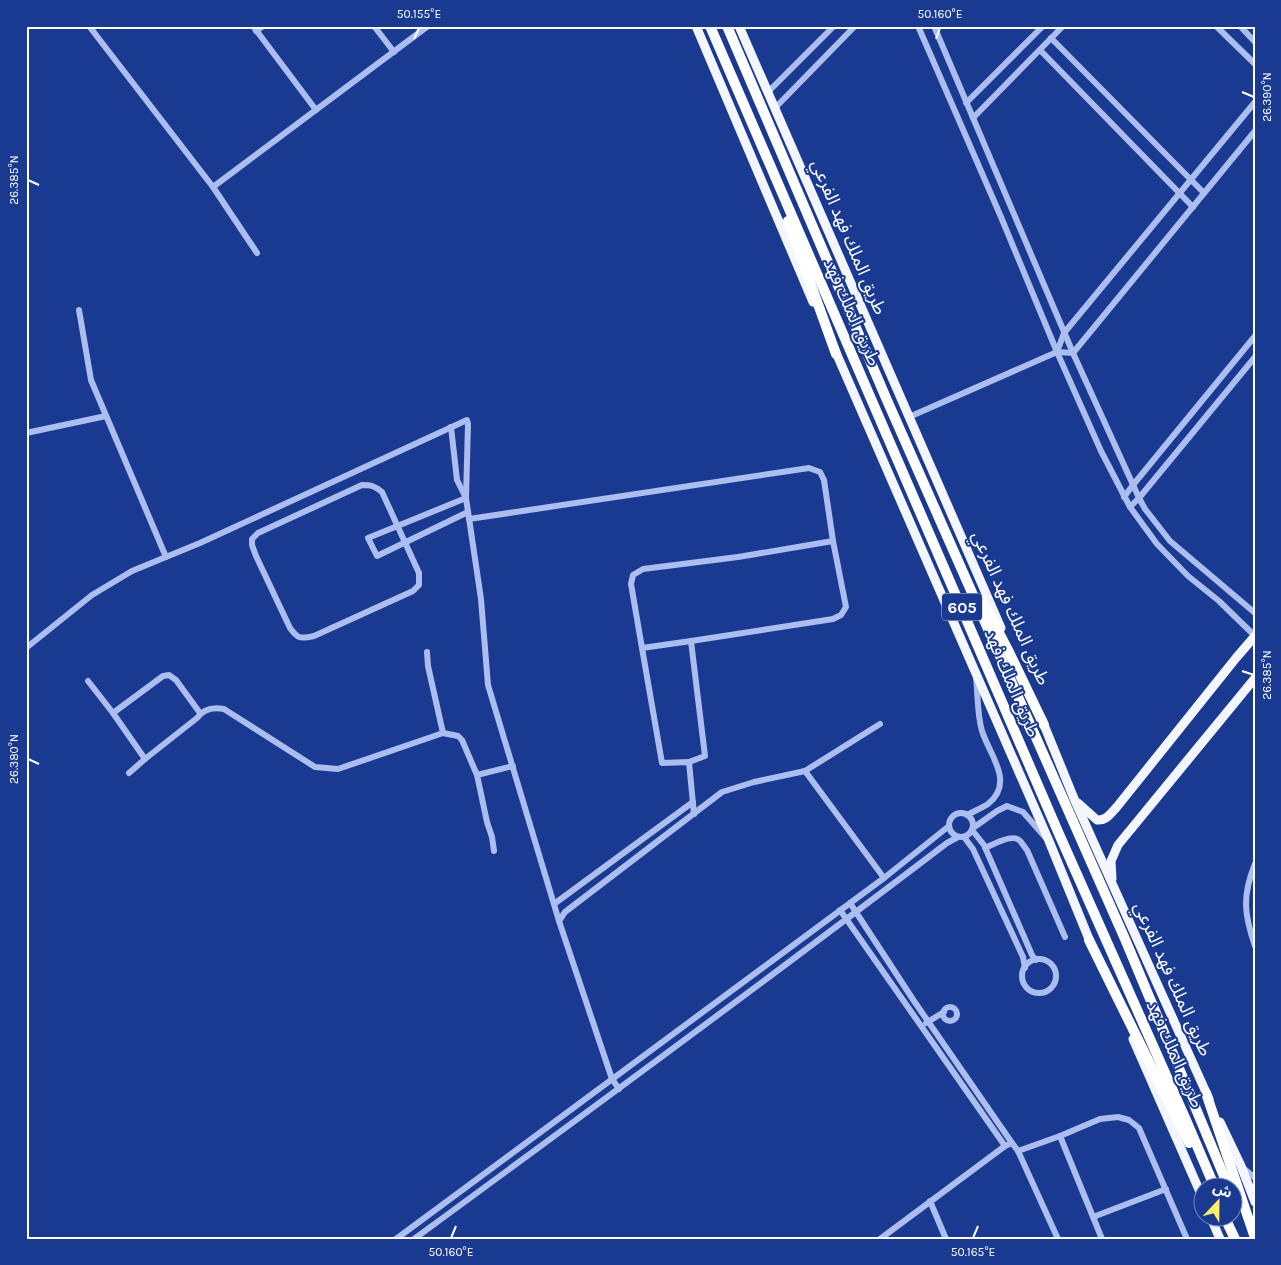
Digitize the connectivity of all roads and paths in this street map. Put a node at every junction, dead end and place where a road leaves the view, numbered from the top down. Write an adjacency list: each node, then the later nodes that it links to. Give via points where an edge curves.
1 (88, 26): 32 (street)
2 (263, 26): 17 (street)
3 (374, 26): 21 (street)
4 (428, 26): 21 (street)
5 (696, 26): 42 (main road)
6 (710, 26): 29 (highway, طريق الملك فهد / 605)
7 (727, 26): 48 (highway, طريق الملك فهد / 605)
8 (739, 26): 23 (main road, طريق الملك فهد الفرعي)
9 (834, 26): 23 (street)
10 (855, 26): 26 (street)
11 (918, 26): 40 (street)
12 (934, 26): 24 (street)
13 (1043, 26): 24 (street)
14 (1063, 26): 18 (street)
15 (1216, 26): 22 (street)
16 (1240, 26): 19 (street)
17 (254, 29): 27 (street)
18 (1051, 38): 20 (street); 31 (street)
19 (1255, 42)
20 (1040, 50): 28 (street); 33 (street)
21 (394, 52): 27 (street)
22 (1255, 64)
23 (768, 92): 26 (main road, طريق الملك فهد الفرعي)
24 (966, 102): 28 (street)
25 (1255, 102): 31 (street)
26 (775, 108): 45 (main road, طريق الملك فهد الفرعي)
27 (316, 110): 32 (street)
28 (972, 118): 38 (street)
29 (751, 122): 42 (highway); 125 (highway, طريق الملك فهد / 605)
30 (1255, 131): 34 (street)
31 (1191, 179): 33 (street); 34 (street)
32 (213, 188): 36 (street)
33 (1179, 193): 35 (street); 38 (street)
34 (1204, 193): 35 (street)
35 (1192, 206): 41 (street)
36 (256, 253)
37 (78, 310): 44 (street, via 91,380)
38 (1064, 333): 40 (street); 41 (street)
39 (1255, 336): 49 (street)
40 (1057, 352): 41 (street); 45 (street); 50 (street)
41 (1073, 352): 49 (street)
42 (836, 354): 65 (main road)
43 (1255, 357): 52 (street)
44 (106, 416): 47 (street); 58 (street)
45 (909, 417): 73 (main road, طريق الملك فهد الفرعي)
46 (452, 427): 51 (street, via 457,480); 51 (street, via 467,420); 58 (street)
47 (26, 433)
48 (918, 471): 73 (highway); 126 (highway, طريق الملك فهد / 605, via 1121,930)
49 (1133, 485): 50 (street); 52 (street)
50 (1124, 497): 53 (street)
51 (466, 498): 54 (street); 55 (street)
52 (1139, 498): 53 (street); 59 (street, via 1170,541)
53 (1130, 507): 60 (street, via 1157,544 1188,576)
54 (469, 516): 56 (street, via 809,468 820,472 824,480); 57 (street); 77 (street, via 481,599 488,685)
55 (397, 526): 57 (street); 57 (street, via 368,538 378,556); 57 (street, via 382,492 376,487 362,485 258,533 252,539 252,545 290,628 302,639 413,591 419,585 419,573)
56 (833, 541): 61 (street, via 846,607 840,615 833,619); 63 (street, via 643,569 632,575)
57 (405, 542)
58 (166, 557): 62 (street, via 132,571 92,595)
59 (1255, 613)
60 (1255, 636): 81 (main road, via 1106,818 1097,820)
61 (691, 641): 63 (street); 76 (street, via 706,756)
62 (26, 648)
63 (642, 648): 76 (street, via 662,763)
64 (427, 652): 74 (street)
65 (975, 671): 84 (street, via 979,717 1001,783 997,794 987,804); 88 (main road)
66 (1255, 678): 69 (main road)
67 (88, 681): 70 (street)
68 (1255, 687): 69 (street)
69 (1241, 695): 95 (main road, via 1118,845 1111,861)
70 (113, 713): 71 (street, via 163,676 169,675); 75 (street)
71 (200, 713): 74 (street, via 214,707 224,709 315,767 338,769); 75 (street)
72 (880, 724): 78 (street)
73 (1044, 725): 81 (main road, طريق الملك فهد الفرعي)
74 (443, 733): 80 (street, via 462,740)
75 (145, 759): 79 (street)
76 (689, 762): 82 (street)
77 (513, 766): 80 (street); 97 (street)
78 (805, 771): 83 (street, via 722,792); 94 (street)
79 (129, 774)
80 (477, 775): 90 (street)
81 (1075, 801): 95 (main road, طريق الملك فهد الفرعي)
82 (693, 802): 83 (street); 97 (street)
83 (694, 814): 102 (street, via 565,912)
84 (967, 815): 85 (street, via 955,814); 86 (street, via 972,821)
85 (949, 826): 87 (street, via 951,832); 94 (street)
86 (972, 829): 87 (street, via 970,834); 88 (street, via 1008,806 1023,812); 89 (street)
87 (961, 837): 93 (street, via 973,850); 99 (street, via 947,843)
88 (1049, 840): 105 (main road)
89 (986, 850): 92 (street); 104 (street, via 1007,840 1019,839 1027,850)
90 (494, 852)
91 (1255, 864): 106 (street, via 1248,881 1245,909)
92 (997, 873): 93 (street); 100 (street)
93 (987, 877): 103 (street)
94 (884, 878): 96 (street)
95 (1113, 884): 117 (main road, طريق الملك فهد الفرعي)
96 (850, 903): 98 (street); 99 (street)
97 (554, 904): 102 (street)
98 (840, 910): 101 (street); 115 (street)
99 (856, 913): 101 (street); 111 (street)
100 (1016, 919): 103 (street); 107 (street)
101 (847, 920): 112 (street); 116 (street)
102 (559, 921): 115 (street)
103 (1007, 922): 108 (street)
104 (1065, 937)
105 (1090, 940): 123 (main road); 124 (highway)
106 (1255, 946)
107 (1036, 960): 108 (street); 108 (street, via 1048,962 1054,968 1056,980 1049,990 1030,991 1022,977)
108 (1025, 968)
109 (944, 1012): 110 (street); 110 (street, via 951,1007 957,1012 955,1020); 111 (street)
110 (947, 1021): 113 (street)
111 (928, 1022): 112 (street); 113 (street)
112 (921, 1026): 114 (street)
113 (933, 1028): 114 (street); 119 (street)
114 (926, 1033): 120 (street)
115 (612, 1079): 116 (street); 134 (street)
116 (619, 1089): 135 (street)
117 (1206, 1093): 122 (main road, طريق الملك فهد الفرعي); 133 (highway)
118 (1060, 1136): 121 (street); 128 (street, via 1100,1119 1118,1117 1129,1120 1139,1128); 131 (street)
119 (1012, 1143): 120 (street); 121 (street)
120 (1005, 1146): 129 (street)
121 (1018, 1151): 138 (street)
122 (1241, 1166): 127 (street); 130 (main road, طريق الملك فهد الفرعي)
123 (1194, 1178)
124 (1206, 1178)
125 (1211, 1178)
126 (1225, 1178)
127 (1255, 1178)
128 (1166, 1189): 131 (street); 140 (street)
129 (930, 1202): 136 (street); 137 (street)
130 (1255, 1202)
131 (1094, 1217): 139 (street)
132 (1244, 1219): 133 (highway)
133 (1253, 1238)
134 (396, 1239)
135 (414, 1239)
136 (880, 1239)
137 (946, 1239)
138 (1058, 1239)
139 (1102, 1239)
140 (1187, 1239)

